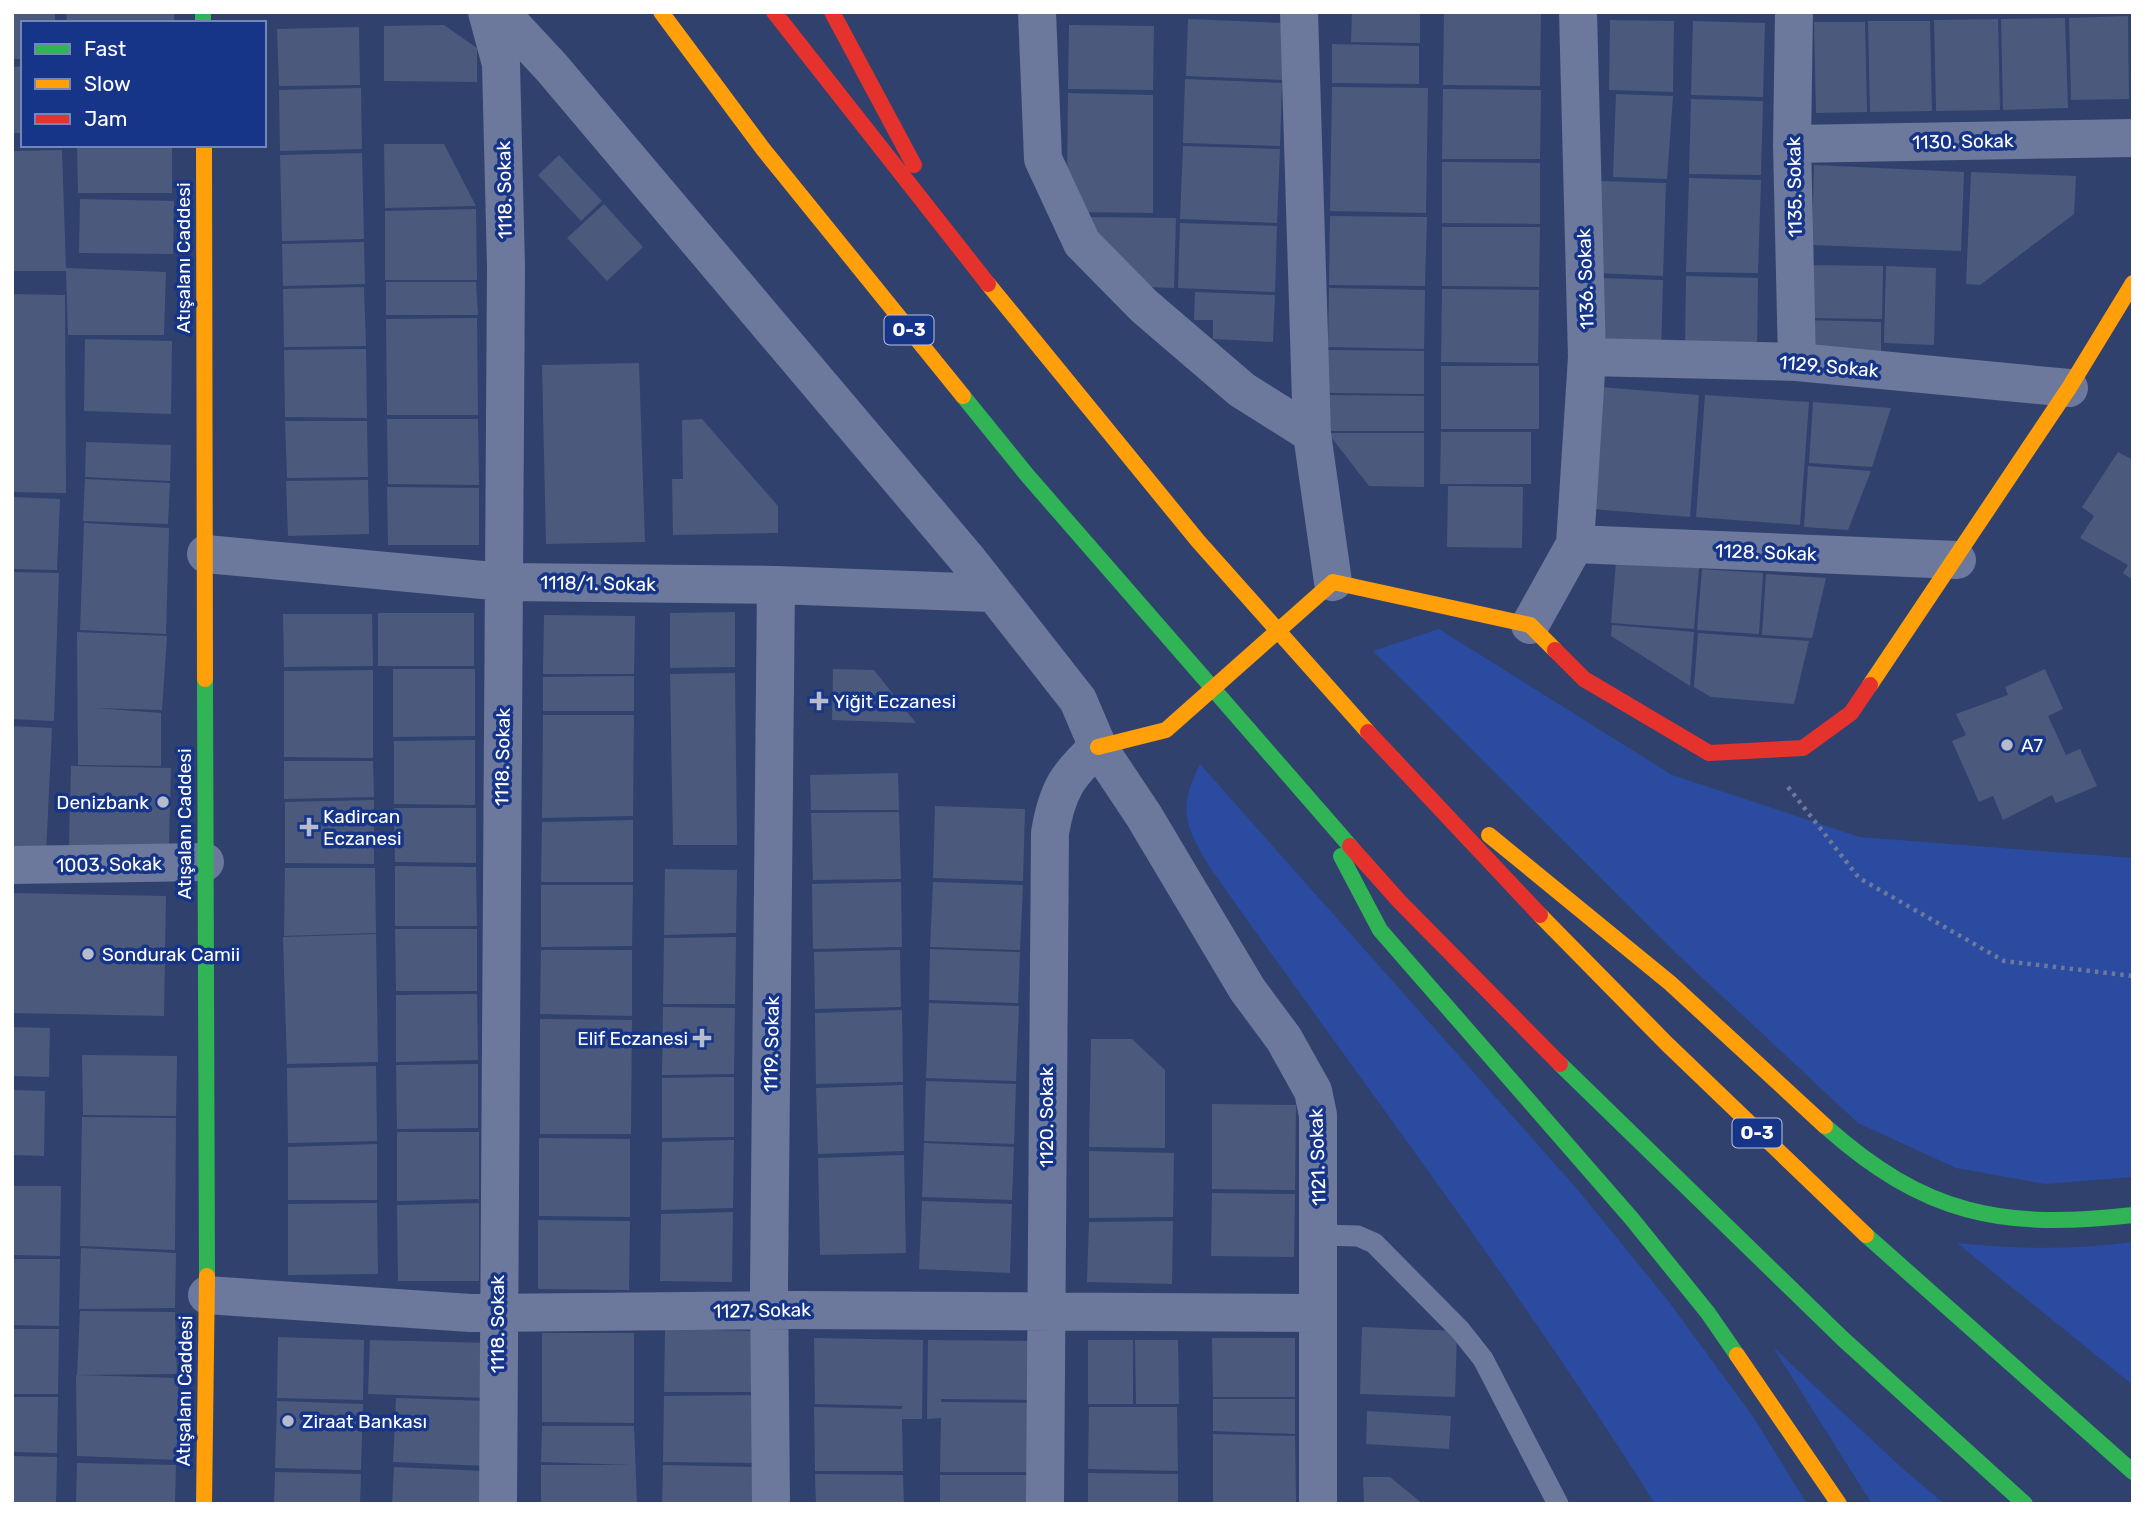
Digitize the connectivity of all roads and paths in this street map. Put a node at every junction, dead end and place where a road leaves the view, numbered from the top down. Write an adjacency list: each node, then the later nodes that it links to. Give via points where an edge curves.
1 (487, 12): 22 (street, 1118. Sokak, via 501,64 506,267)
2 (500, 12): 25 (street, 1121. Sokak, via 552,68)
3 (660, 12): 30 (main road, O-3, via 1027,475)
4 (774, 12): 13 (main road, O-3)
5 (832, 12): 13 (main road)
6 (1037, 12): 18 (street, via 1043,159 1082,243 1144,306 1242,390)
7 (1298, 12): 18 (street)
8 (1578, 12): 15 (street, 1136. Sokak)
9 (1794, 12): 11 (street, 1135. Sokak)
10 (2133, 138): 11 (street, 1130. Sokak)
11 (1792, 144): 16 (street, 1135. Sokak)
12 (204, 147): 20 (main road, Atışalanı Caddesi)
13 (953, 242): 29 (main road, O-3, via 1231,580)
14 (2133, 283): 17 (main road)
15 (1587, 357): 16 (street, 1129. Sokak); 19 (street, 1136. Sokak)
16 (1797, 362): 17 (street, 1129. Sokak)
17 (2069, 388): 21 (main road)
18 (1312, 433): 23 (street)
19 (1575, 544): 21 (street, 1128. Sokak); 26 (street)
20 (206, 554): 22 (street, 1118/1. Sokak); 31 (main road, Atışalanı Caddesi)
21 (1956, 560): 28 (main road, via 1852,713 1803,748)
22 (504, 582): 24 (street, 1118/1. Sokak); 39 (street, 1118. Sokak)
23 (1333, 582): 26 (main road); 27 (main road, via 1166,730)
24 (776, 585): 25 (street, 1118/1. Sokak); 37 (street, 1119. Sokak)
25 (991, 593): 27 (street, 1121. Sokak, via 1078,701)
26 (1530, 625): 28 (main road, via 1584,678 1709,753)
27 (1098, 747): 35 (street, 1121. Sokak, via 1313,1091 1318,1115); 38 (street, 1120. Sokak, via 1070,772 1055,804 1050,833)
28 (1760, 750): 33 (path, via 1859,878 2004,961)
29 (1403, 771): 34 (main road, via 1548,881 1665,978 1841,1140 1893,1177 1938,1201 1980,1214 2085,1221); 41 (main road, O-3, via 1567,945 1746,1124 2022,1378)
30 (1315, 804): 48 (main road, via 1380,930 1709,1313); 49 (main road, O-3, via 1399,901 1529,1034 1843,1339)
31 (205, 862): 32 (street, 1003. Sokak); 36 (main road, Atışalanı Caddesi)
32 (12, 865)
33 (2133, 976)
34 (2133, 1215)
35 (1318, 1235): 40 (street, 1121. Sokak); 47 (lane, via 1358,1236 1374,1243 1460,1330 1483,1359)
36 (206, 1295): 39 (street, 1127. Sokak); 42 (main road, Atışalanı Caddesi)
37 (769, 1310): 38 (street, 1127. Sokak); 39 (street, 1127. Sokak); 44 (street, 1119. Sokak)
38 (1045, 1311): 40 (street, 1127. Sokak); 45 (street, 1120. Sokak)
39 (497, 1314): 43 (street, 1118. Sokak)
40 (1318, 1314): 46 (street, 1121. Sokak)
41 (2133, 1472)
42 (204, 1504)
43 (498, 1504)
44 (771, 1504)
45 (1045, 1504)
46 (1318, 1504)
47 (1558, 1504)
48 (1839, 1504)
49 (2025, 1504)

